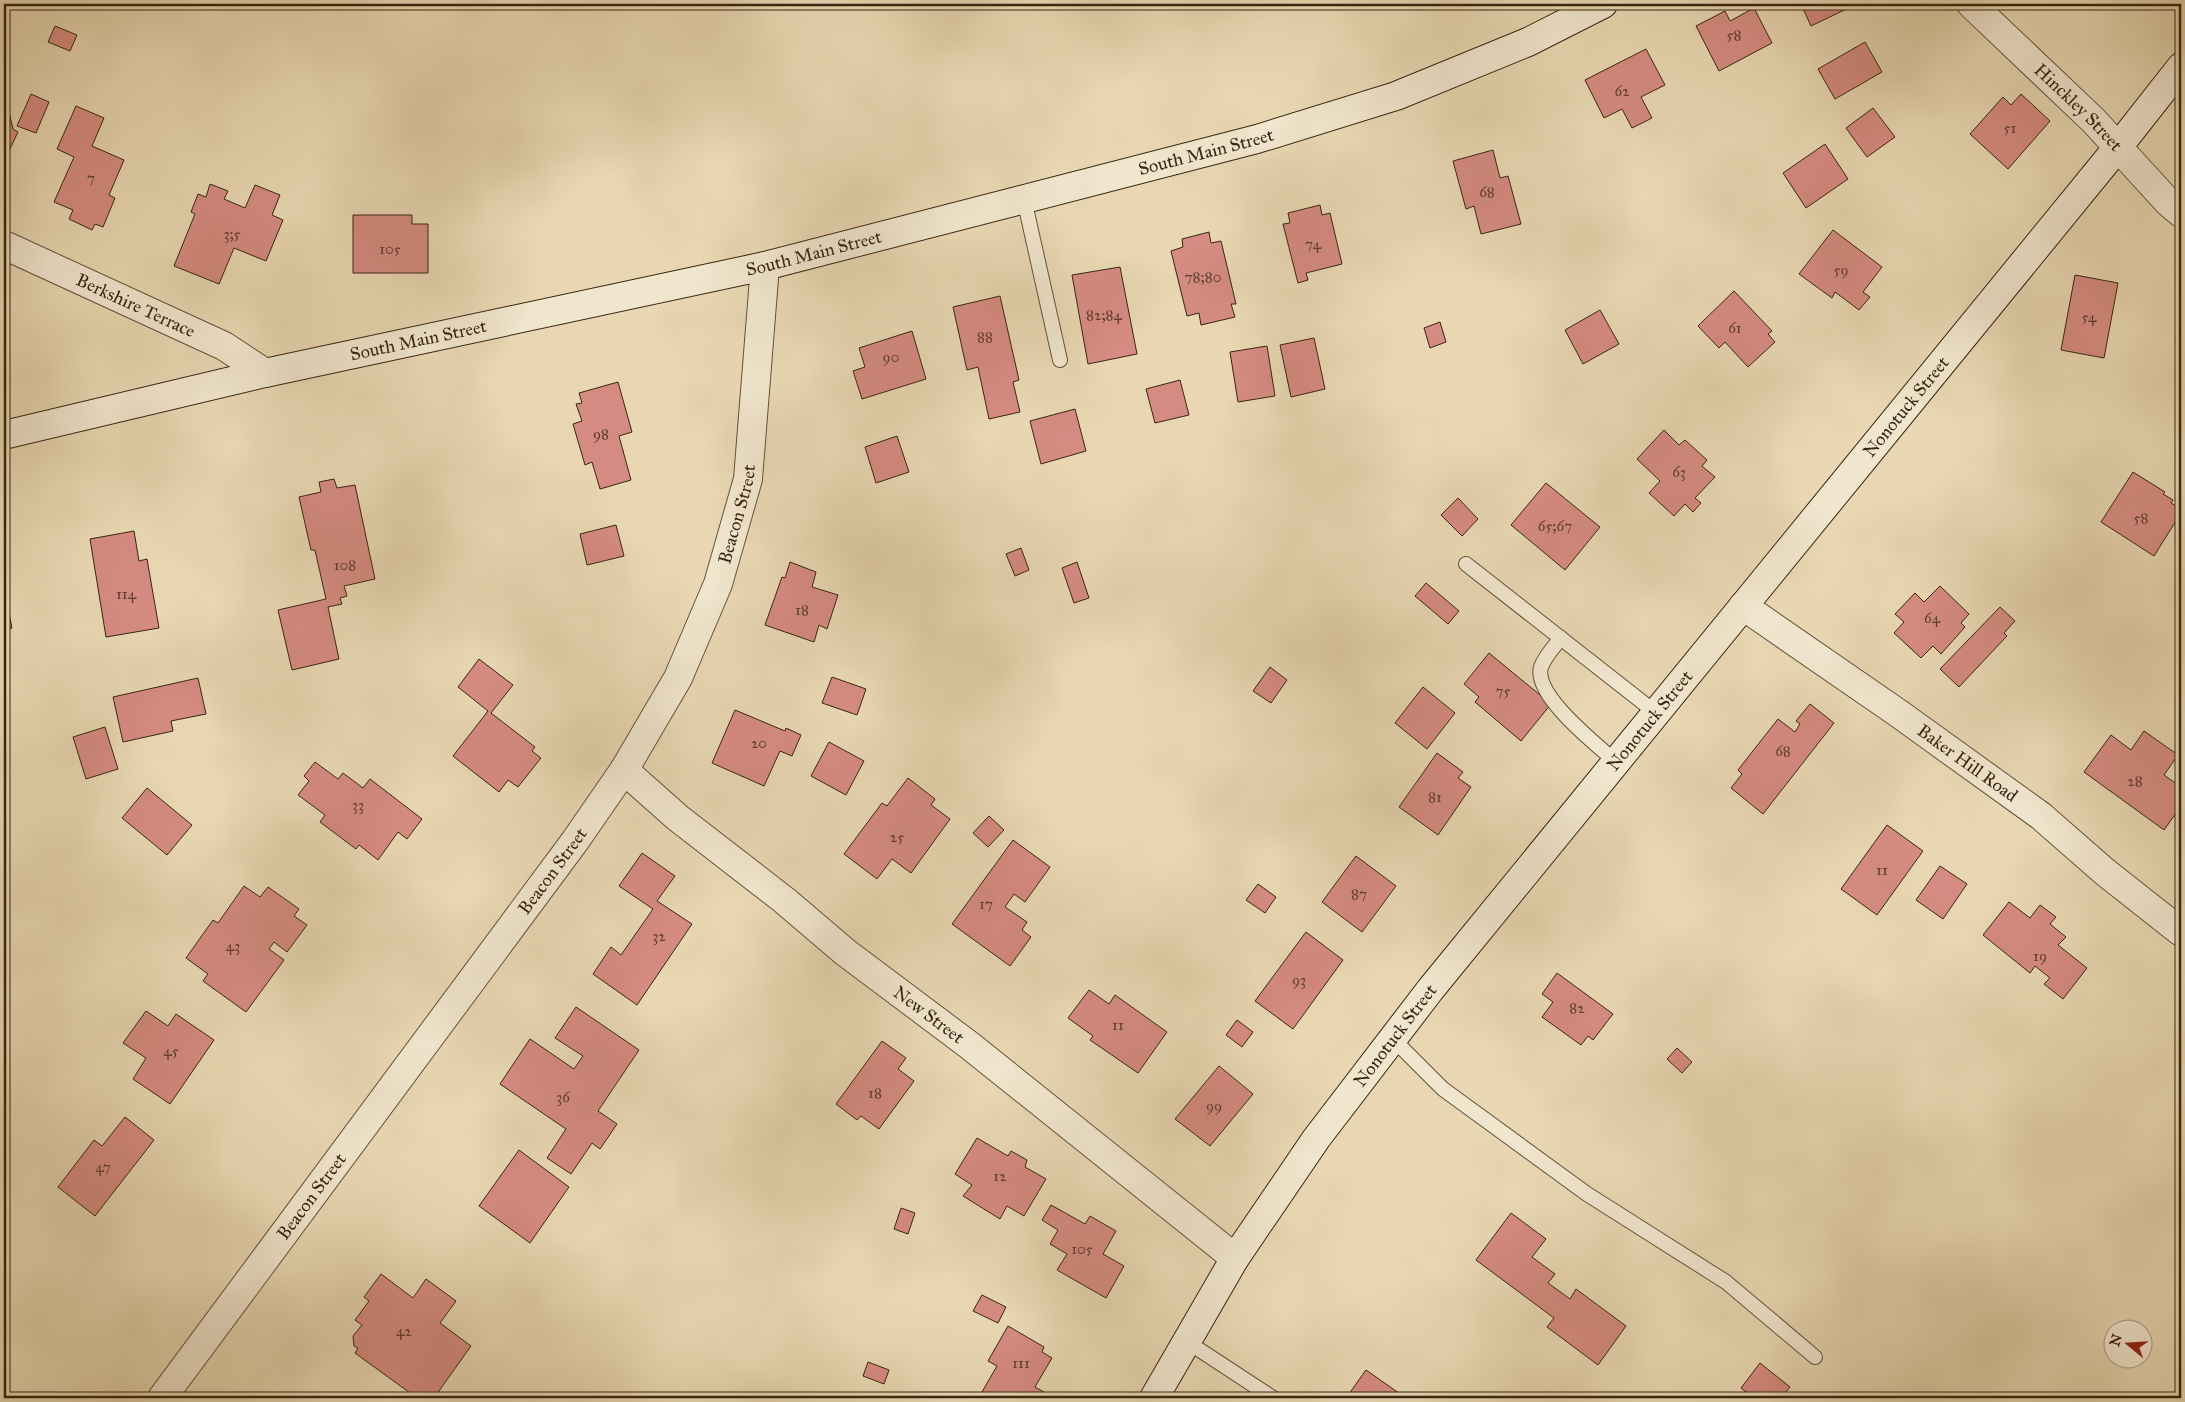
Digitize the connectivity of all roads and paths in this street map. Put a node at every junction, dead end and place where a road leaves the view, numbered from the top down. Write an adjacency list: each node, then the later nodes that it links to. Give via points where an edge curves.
1 (1603, 4): 5 (main road, South Main Street, via 1528,42 1396,96 1257,139)
2 (1972, 4): 4 (main road, Hinckley Street)
3 (2181, 67): 4 (main road, Nonotuck Street)
4 (2118, 147): 6 (main road, Hinckley Street); 13 (main road, Nonotuck Street)
5 (1024, 199): 8 (main road, South Main Street); 9 (lane)
6 (2181, 212)
7 (4, 245): 10 (main road, Berkshire Terrace, via 224,346)
8 (765, 266): 10 (main road, South Main Street); 17 (main road, Beacon Street, via 745,488 718,584 678,678)
9 (1060, 360)
10 (265, 373): 11 (main road, South Main Street)
11 (4, 435)
12 (1466, 564): 14 (lane)
13 (1743, 606): 15 (main road, Nonotuck Street); 18 (main road, Baker Hill Road, via 2040,816)
14 (1561, 638): 15 (lane); 16 (lane, via 1540,668 1546,690 1557,708)
15 (1655, 712): 16 (main road, Nonotuck Street)
16 (1615, 762): 19 (main road, Nonotuck Street)
17 (624, 770): 20 (main road, New Street, via 678,818 845,952 969,1044); 23 (main road, Beacon Street, via 569,849)
18 (2181, 932)
19 (1392, 1039): 20 (main road, Nonotuck Street, via 1316,1139); 22 (lane, via 1443,1089 1587,1194 1726,1282)
20 (1235, 1258): 21 (main road, Nonotuck Street)
21 (1186, 1341): 24 (main road, Nonotuck Street); 25 (lane)
22 (1815, 1357)
23 (162, 1398)
24 (1154, 1398)
25 (1273, 1398)

